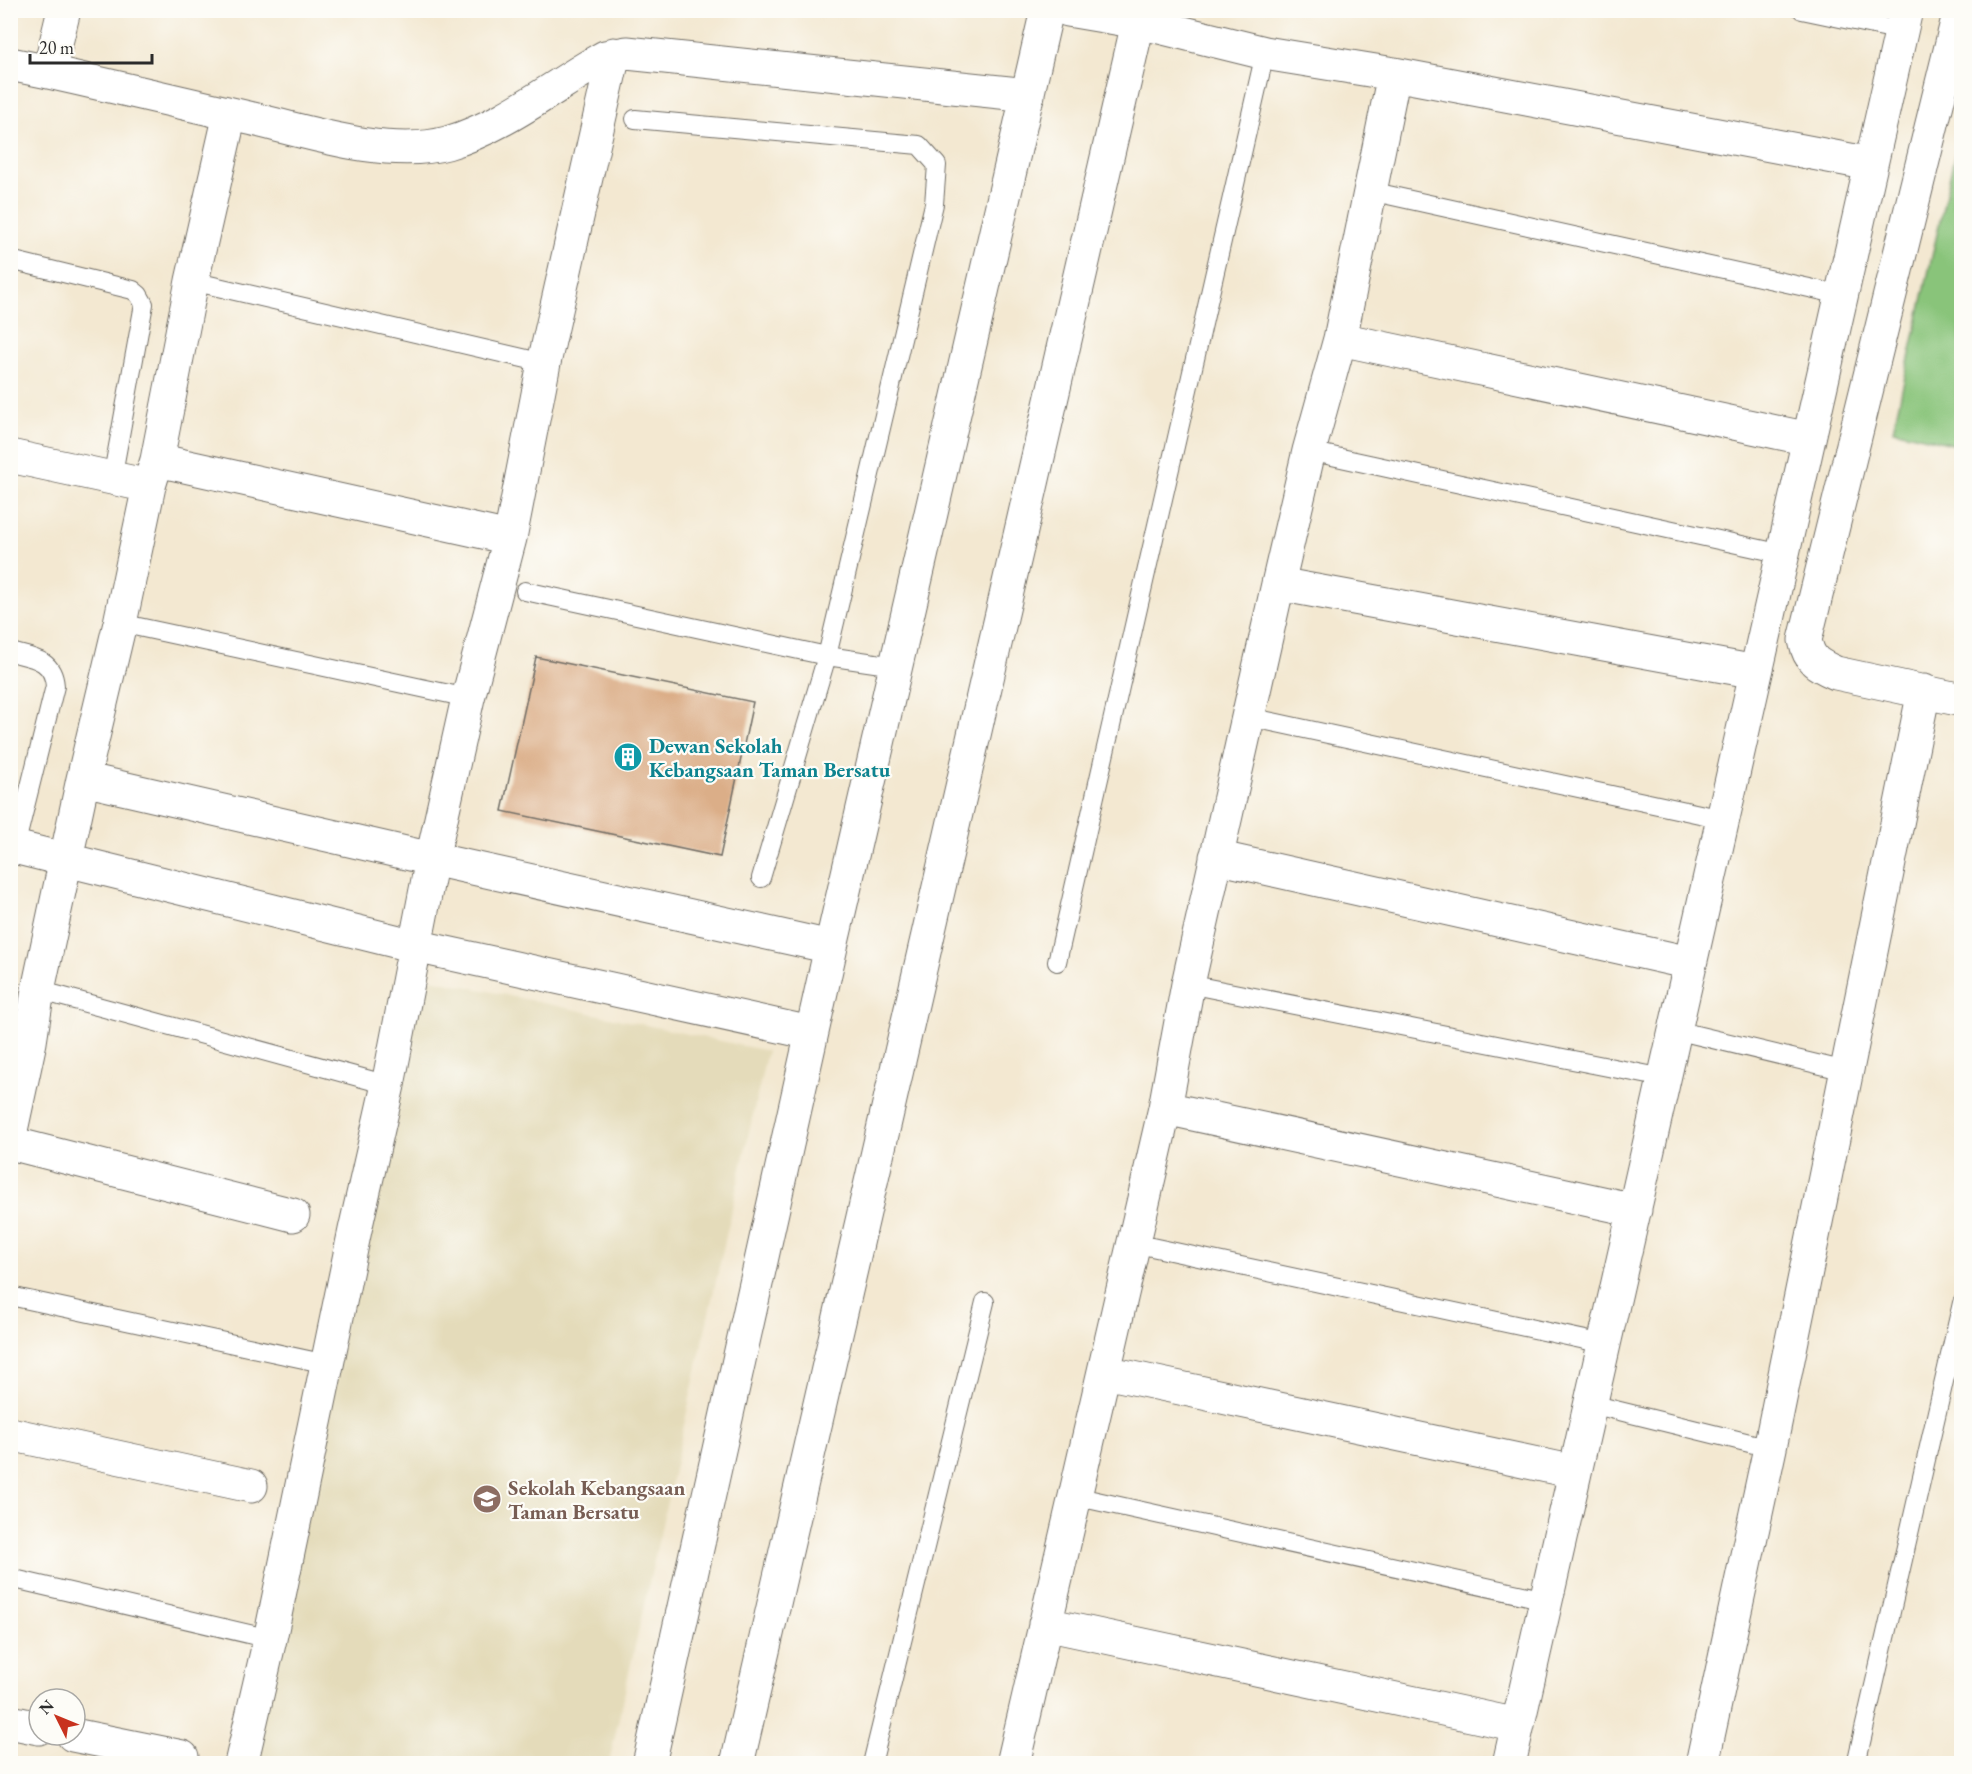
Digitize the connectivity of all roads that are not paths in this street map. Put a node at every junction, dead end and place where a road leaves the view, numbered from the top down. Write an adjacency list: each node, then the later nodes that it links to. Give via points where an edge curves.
1 (64, 10): 11 (street)
2 (1047, 10): 13 (street)
3 (1068, 10): 6 (street)
4 (1802, 10): 7 (lane)
5 (1960, 10): 37 (street, via 1805,640 1812,659 1836,673)
6 (1140, 16): 8 (street); 90 (street)
7 (1904, 21): 16 (street)
8 (1265, 53): 12 (street); 50 (lane)
9 (614, 54): 13 (street); 14 (street, via 482,131 426,147 363,143); 22 (street)
10 (10, 64): 11 (street)
11 (49, 72): 14 (street)
12 (1394, 74): 16 (street); 17 (street)
13 (1028, 95): 35 (street)
14 (230, 114): 19 (street)
15 (635, 119): 34 (lane, via 919,145 937,165 934,204)
16 (1871, 164): 20 (street)
17 (1370, 191): 20 (lane); 21 (street)
18 (10, 260): 27 (lane, via 133,290 144,304)
19 (192, 281): 22 (lane); 26 (street)
20 (1841, 295): 23 (street)
21 (1340, 339): 23 (street); 24 (street)
22 (544, 363): 28 (street)
23 (1809, 440): 29 (street)
24 (1309, 451): 29 (lane); 30 (street)
25 (10, 456): 27 (street)
26 (153, 473): 27 (street); 28 (street); 32 (street)
27 (112, 479)
28 (510, 538): 38 (street)
29 (1783, 554): 36 (street)
30 (1278, 584): 36 (street); 40 (street)
31 (525, 591): 34 (lane)
32 (120, 623): 38 (lane); 41 (street)
33 (10, 652): 43 (lane, via 47,665 55,686)
34 (827, 656): 35 (lane); 47 (lane)
35 (895, 666): 49 (street)
36 (1756, 672): 42 (street)
37 (1924, 691): 39 (street); 57 (street)
38 (468, 698): 46 (street)
39 (1962, 699)
40 (1249, 717): 42 (lane); 44 (street)
41 (84, 779): 45 (street); 46 (street)
42 (1723, 819): 51 (street)
43 (13, 846): 45 (street)
44 (1216, 857): 51 (street); 52 (street)
45 (66, 859): 48 (street); 53 (street)
46 (432, 859): 48 (street); 49 (street)
47 (760, 878)
48 (415, 946): 55 (street); 59 (street)
49 (831, 947): 55 (street)
50 (1057, 962)
51 (1690, 963): 54 (street)
52 (1188, 984): 58 (lane); 60 (street)
53 (38, 990): 56 (street); 59 (lane)
54 (1675, 1030): 57 (lane); 58 (street)
55 (811, 1033): 89 (street)
56 (20, 1039): 61 (street)
57 (1846, 1071): 74 (street)
58 (1664, 1078): 63 (street)
59 (388, 1085): 70 (street)
60 (1164, 1108): 63 (street); 65 (street)
61 (10, 1135)
62 (10, 1143): 64 (street)
63 (1635, 1210): 69 (street)
64 (293, 1215)
65 (1133, 1243): 69 (lane); 71 (street)
66 (10, 1296): 70 (lane)
67 (985, 1302): 91 (lane)
68 (1962, 1303): 94 (lane)
69 (1604, 1344): 72 (street)
70 (327, 1364): 81 (street)
71 (1105, 1372): 75 (street); 77 (street)
72 (1591, 1404): 74 (lane); 75 (street)
73 (10, 1434): 76 (street)
74 (1770, 1448): 93 (street)
75 (1575, 1472): 79 (street)
76 (251, 1486)
77 (1074, 1496): 79 (lane); 80 (street)
78 (10, 1578): 81 (lane)
79 (1546, 1600): 83 (street)
80 (1045, 1624): 83 (street); 87 (street)
81 (270, 1639): 88 (street)
82 (10, 1722): 84 (street)
83 (1518, 1725): 92 (street)
84 (27, 1726)
85 (87, 1738): 86 (street)
86 (182, 1757)
87 (1020, 1762)
88 (241, 1764)
89 (649, 1764)
90 (737, 1764)
91 (873, 1764)
92 (1509, 1764)
93 (1702, 1764)
94 (1856, 1764)

